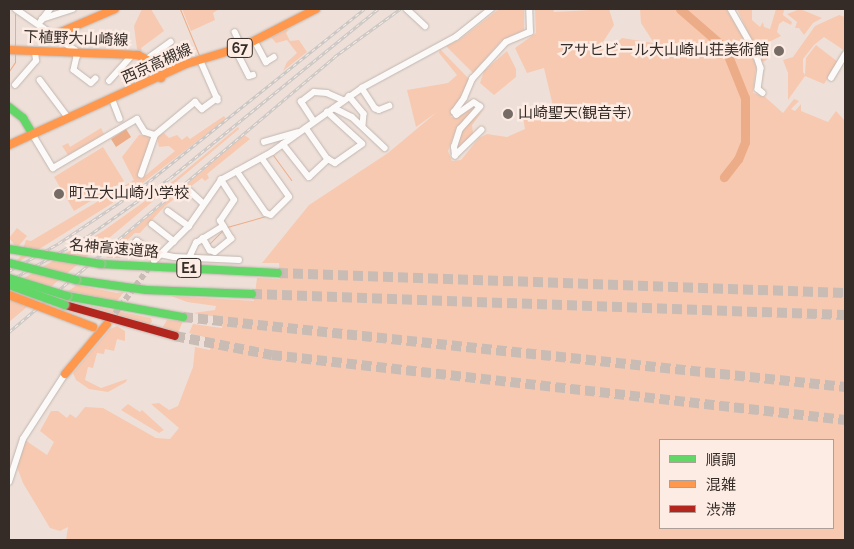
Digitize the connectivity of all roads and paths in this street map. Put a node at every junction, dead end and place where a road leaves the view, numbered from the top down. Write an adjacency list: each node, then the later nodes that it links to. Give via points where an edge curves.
1 (18, 9): 10 (street)
2 (50, 9): 10 (street)
3 (72, 9): 10 (street)
4 (115, 9): 13 (main road)
5 (316, 9): 14 (main road, 西京高槻線 / 67)
6 (407, 9): 11 (street)
7 (491, 9): 32 (street, via 456,37)
8 (529, 9): 46 (street, via 530,32 506,42 472,79 454,112 457,115 474,103 480,107 460,129 454,147 455,156)
9 (732, 9): 33 (street, via 755,50 761,68 758,89)
10 (40, 21): 13 (street)
11 (425, 26)
12 (235, 32): 16 (street)
13 (54, 35): 18 (street)
14 (255, 41): 16 (main road, 西京高槻線 / 67); 22 (street, via 266,62)
15 (170, 42): 24 (street)
16 (239, 48): 23 (main road, 西京高槻線 / 67); 25 (street, via 249,76)
17 (9, 50): 19 (main road, 下植野大山崎線)
18 (75, 50): 19 (main road, 下植野大山崎線); 20 (main road, 下植野大山崎線); 28 (street, via 74,70 91,82)
19 (35, 52): 31 (street, via 36,61)
20 (133, 54): 24 (main road, 下植野大山崎線); 30 (street)
21 (845, 55): 27 (street)
22 (274, 57)
23 (200, 59): 26 (main road, 西京高槻線 / 67); 49 (street, via 217,99 202,109 195,102)
24 (147, 60): 26 (main road, 下植野大山崎線)
25 (253, 74)
26 (161, 78): 35 (main road, 西京高槻線 / 67)
27 (831, 78)
28 (95, 79)
29 (40, 80): 41 (street)
30 (109, 81)
31 (15, 85)
32 (362, 88): 34 (street); 37 (street, via 375,108 379,110)
33 (763, 93)
34 (349, 96): 36 (street); 44 (street, via 364,114)
35 (112, 98): 41 (main road, 西京高槻線 / 67); 42 (street)
36 (343, 100): 39 (street); 43 (street, via 314,92 301,102)
37 (389, 106)
38 (9, 107): 47 (main road, via 23,118)
39 (334, 108): 40 (street); 44 (street)
40 (327, 112): 43 (street); 55 (street, via 362,144 336,163)
41 (67, 116): 47 (main road, 西京高槻線 / 67)
42 (120, 119)
43 (314, 122): 45 (street)
44 (363, 126): 53 (street)
45 (306, 128): 48 (street); 55 (street)
46 (482, 130)
47 (32, 132): 49 (street, via 53,168 137,120 145,132); 52 (main road, 西京高槻線 / 67)
48 (300, 132): 50 (street); 51 (street)
49 (155, 135): 57 (street)
50 (264, 142)
51 (283, 144): 54 (street); 55 (street, via 308,178)
52 (9, 145)
53 (386, 148)
54 (262, 159): 56 (street); 56 (street, via 290,197 271,215 266,214)
55 (328, 159)
56 (236, 171): 58 (street)
57 (141, 175)
58 (220, 180): 60 (street); 64 (street, via 234,200 220,221)
59 (190, 191): 60 (street)
60 (202, 203): 63 (street)
61 (168, 211): 63 (street)
62 (152, 224): 66 (street)
63 (189, 226): 66 (street)
64 (223, 226): 65 (street); 65 (street, via 231,239 215,252)
65 (203, 238): 70 (street, via 196,243)
66 (174, 241): 69 (street)
67 (134, 244): 69 (street, via 137,241)
68 (9, 249): 74 (main road, 名神高速道路 / E1, bridge, via 101,264)
69 (160, 254): 70 (street); 72 (street)
70 (189, 258): 71 (street)
71 (239, 260)
72 (154, 261)
73 (9, 263): 77 (main road, E1, bridge, via 76,280 146,290)
74 (278, 273)
75 (9, 278): 79 (main road, bridge, via 67,296)
76 (9, 285): 82 (main road, bridge, via 65,305)
77 (252, 294)
78 (9, 296): 81 (main road, bridge)
79 (183, 317)
80 (107, 324): 81 (main road)
81 (101, 330): 83 (main road)
82 (175, 336)
83 (65, 374): 85 (street, via 36,416)
84 (9, 455): 85 (street)
85 (16, 459): 86 (street)
86 (9, 482)

